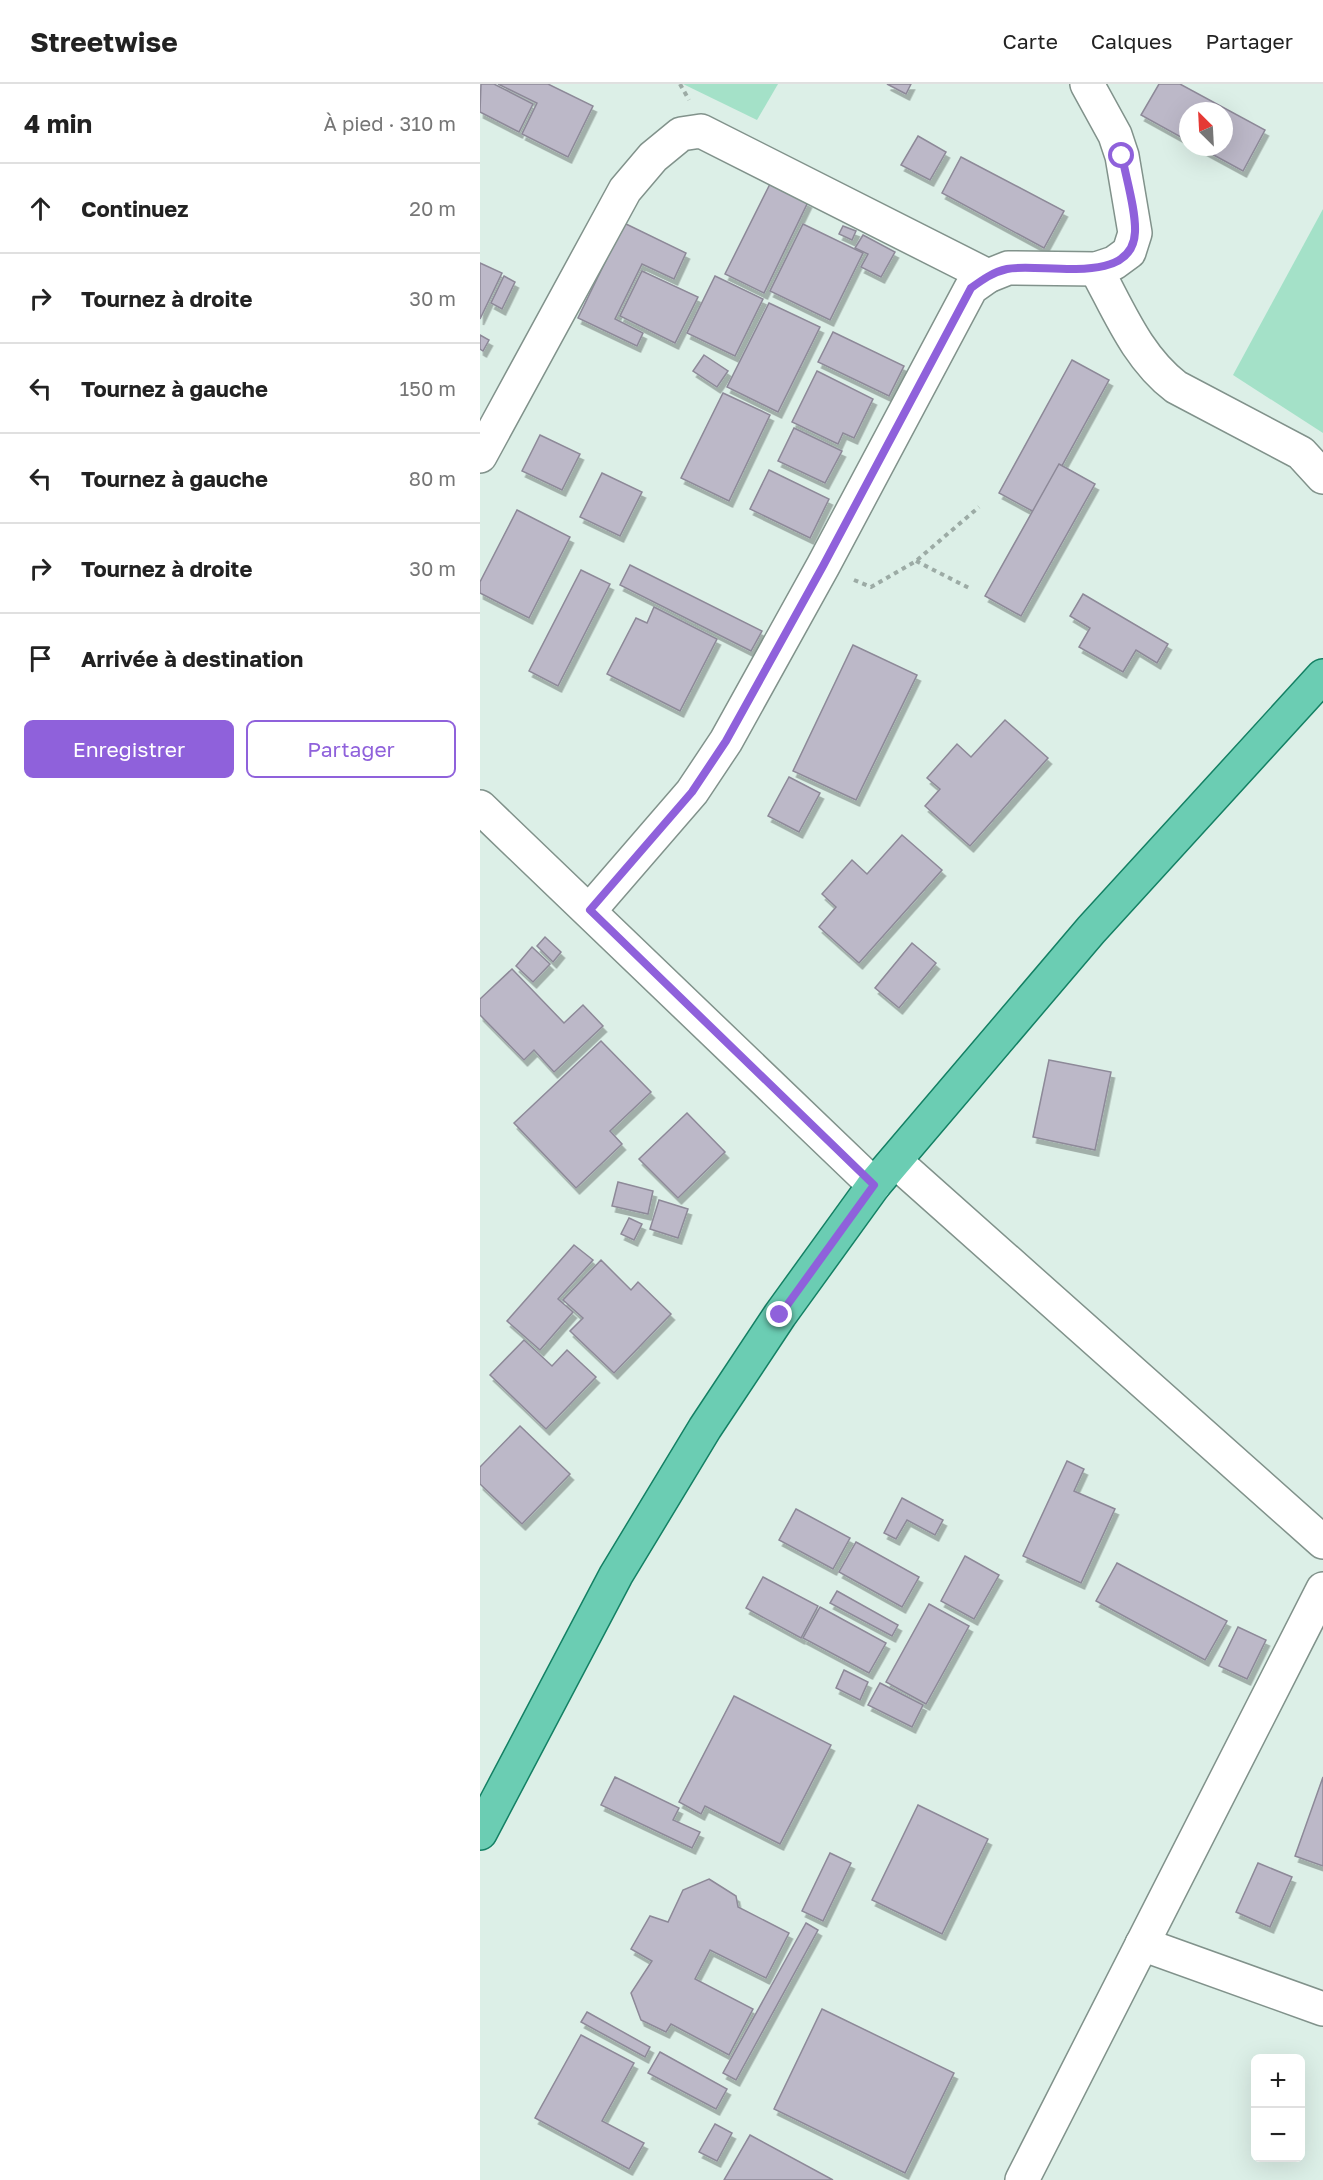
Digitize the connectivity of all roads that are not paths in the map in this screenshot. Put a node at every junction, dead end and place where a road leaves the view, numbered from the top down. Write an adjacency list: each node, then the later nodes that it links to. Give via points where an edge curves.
1 (1087, 84): 2 (street, via 1122,156 1135,233 1128,252 1114,263)
2 (1096, 269): 3 (street, via 1008,268); 5 (street, via 1142,354 1157,373 1176,387 1301,453)
3 (988, 276): 4 (street, via 701,132 681,134 652,157 625,190); 8 (street, via 971,288 726,741 698,784)
4 (480, 456)
5 (1323, 477)
6 (1323, 676): 9 (main road, via 1091,930)
7 (480, 807): 8 (street)
8 (590, 910): 9 (street)
9 (884, 1173): 10 (street); 12 (main road, via 780,1315 705,1428 616,1575)
10 (1323, 1542)
11 (1323, 1589): 13 (street)
12 (480, 1833)
13 (1142, 1944): 14 (street); 15 (street)
14 (1323, 2009)
15 (1022, 2180)

